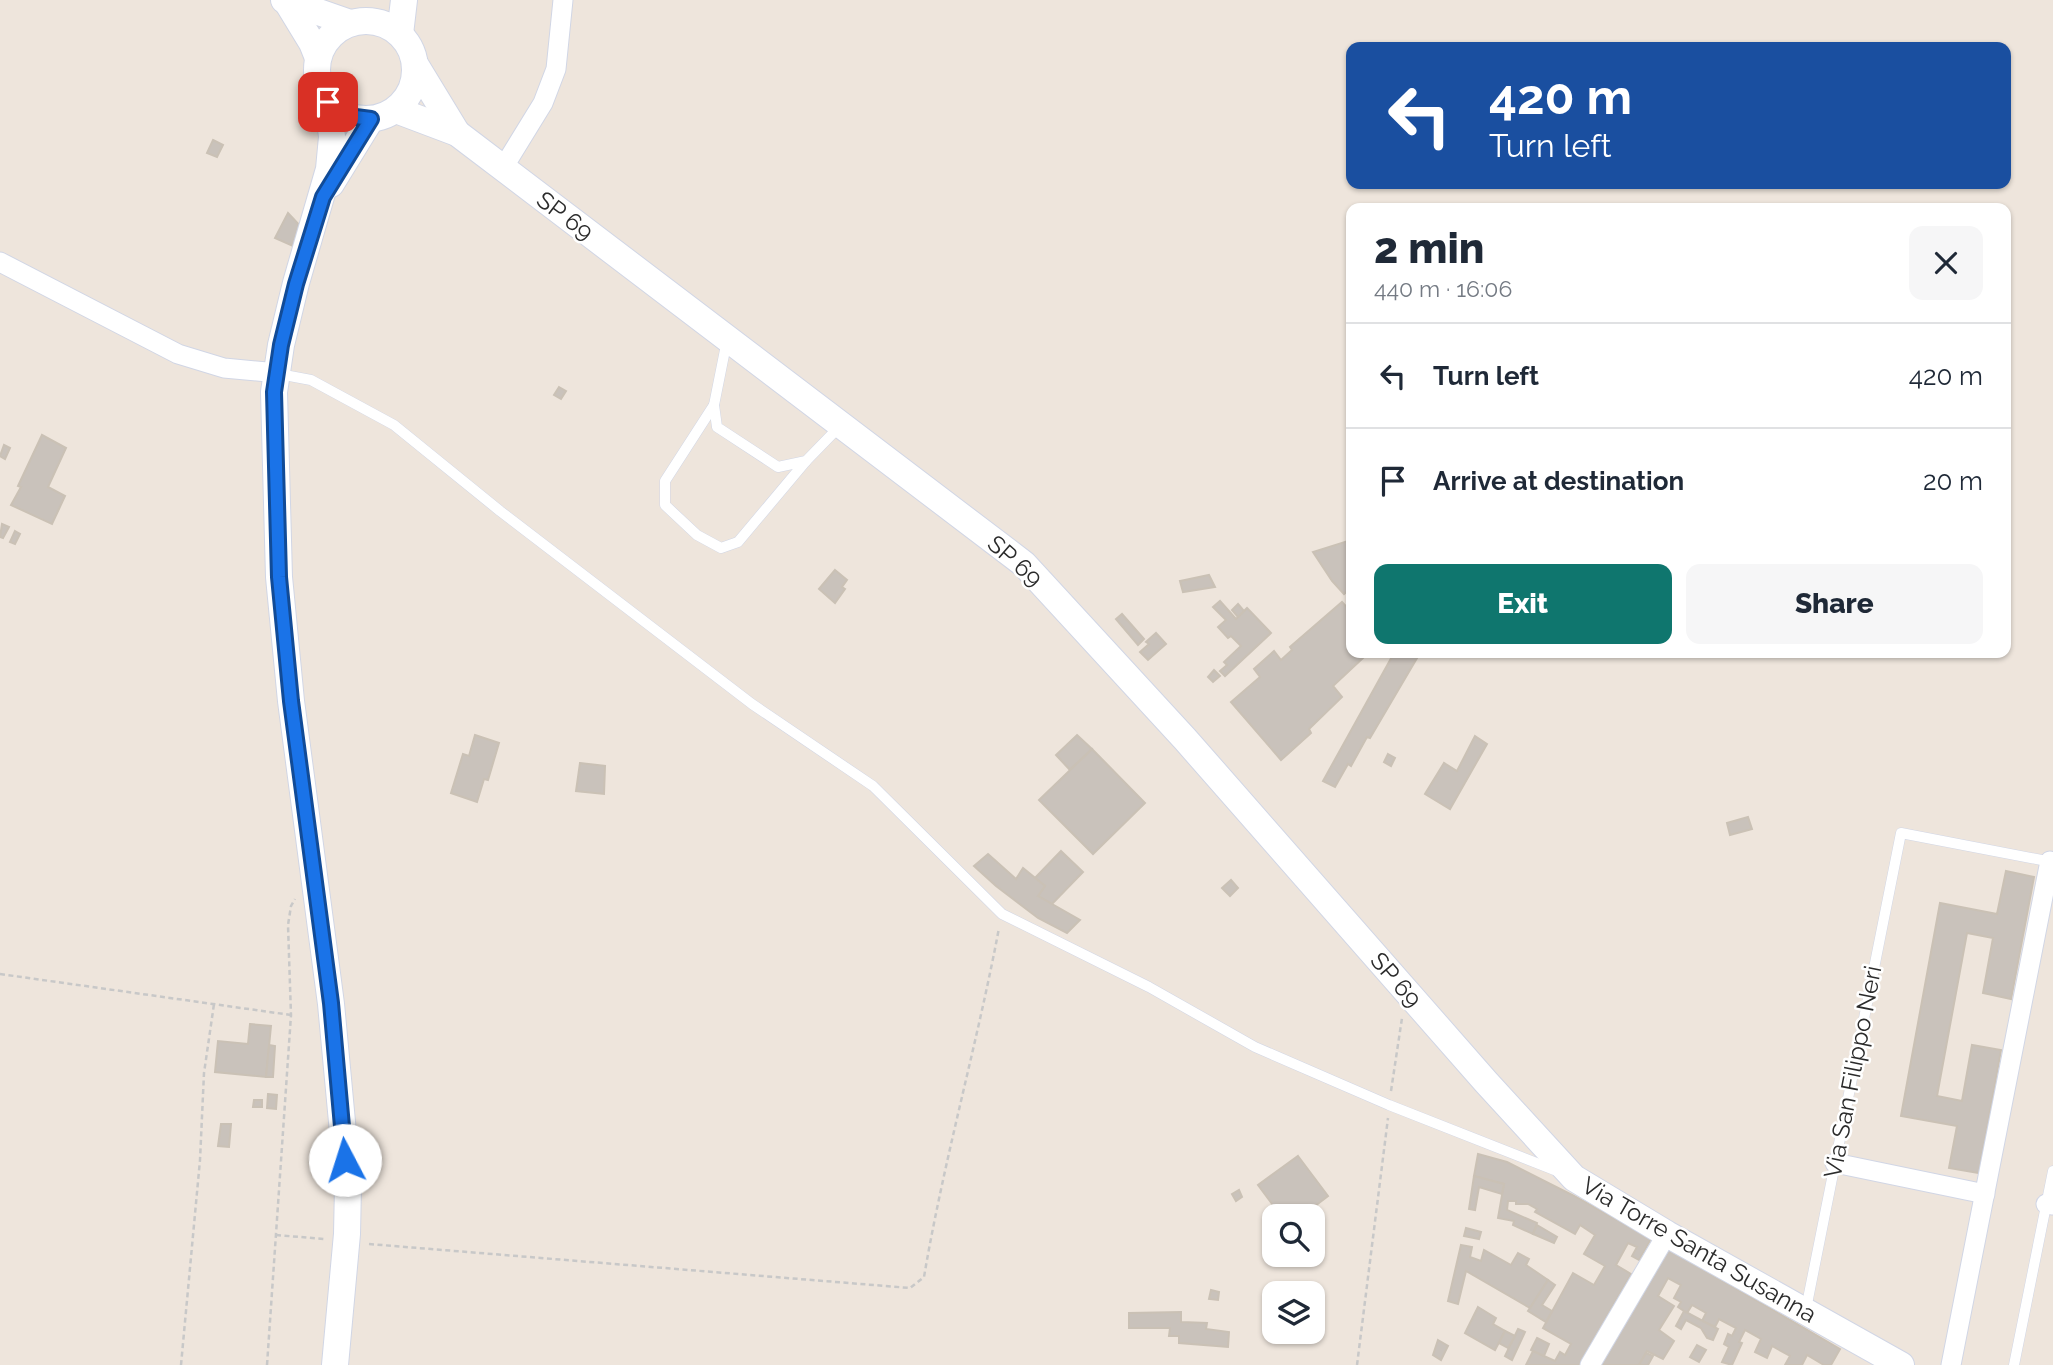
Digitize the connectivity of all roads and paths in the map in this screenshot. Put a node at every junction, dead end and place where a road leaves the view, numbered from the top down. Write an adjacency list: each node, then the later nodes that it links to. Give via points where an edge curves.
1 (404, 0): 5 (main road)
2 (562, 0): 11 (street, via 556,69 543,103)
3 (286, 1): 4 (main road); 6 (main road)
4 (363, 15): 5 (main road); 6 (main road, via 330,36)
5 (400, 34): 7 (main road)
6 (318, 58): 8 (main road, via 318,81)
7 (415, 64): 9 (main road, via 407,97); 10 (main road)
8 (328, 102): 9 (main road, via 348,116); 12 (main road, via 332,137)
9 (384, 114): 10 (main road); 12 (main road)
10 (457, 134): 11 (main road, SP 69)
11 (503, 168): 14 (main road, SP 69)
12 (323, 197): 15 (main road, via 296,284)
13 (0, 262): 15 (street, via 178,354 224,368)
14 (727, 338): 16 (lane); 17 (main road, SP 69)
15 (278, 373): 20 (main road, via 274,392 279,577); 27 (lane, via 311,380 394,425 752,704 873,786 1002,914 1149,987 1255,1047)
16 (713, 405): 18 (lane, via 717,427 778,467); 18 (lane, via 665,481 665,505 697,535 721,548 738,542)
17 (842, 425): 18 (lane); 23 (main road, SP 69, via 1024,564)
18 (806, 461)
19 (2051, 862): 28 (lane, Via San Filippo Neri, via 1901,833); 31 (street)
20 (316, 889): 25 (path, via 297,896 291,906); 35 (main road, via 348,1186)
21 (997, 937): 35 (path, via 924,1277 910,1288)
22 (0, 974): 24 (path)
23 (1406, 991): 26 (main road, SP 69); 27 (path)
24 (214, 1004): 25 (path); 37 (path, via 204,1073)
25 (291, 1015): 34 (path)
26 (1486, 1082): 30 (main road, Via Torre Santa Susanna)
27 (1389, 1105): 30 (lane); 40 (path)
28 (1835, 1163): 31 (street); 36 (lane, Via San Filippo Neri)
29 (2053, 1171): 32 (lane)
30 (1574, 1178): 33 (main road, Via Torre Santa Susanna)
31 (1985, 1194): 43 (street)
32 (2050, 1205): 44 (lane)
33 (1667, 1234): 36 (main road, Via Torre Santa Susanna); 41 (street)
34 (276, 1235): 35 (path); 38 (path)
35 (346, 1241): 39 (main road)
36 (1806, 1311): 42 (main road, Via Torre Santa Susanna)
37 (181, 1365)
38 (267, 1365)
39 (335, 1365)
40 (1356, 1365)
41 (1590, 1365)
42 (1901, 1365)
43 (1951, 1365)
44 (2014, 1365)

